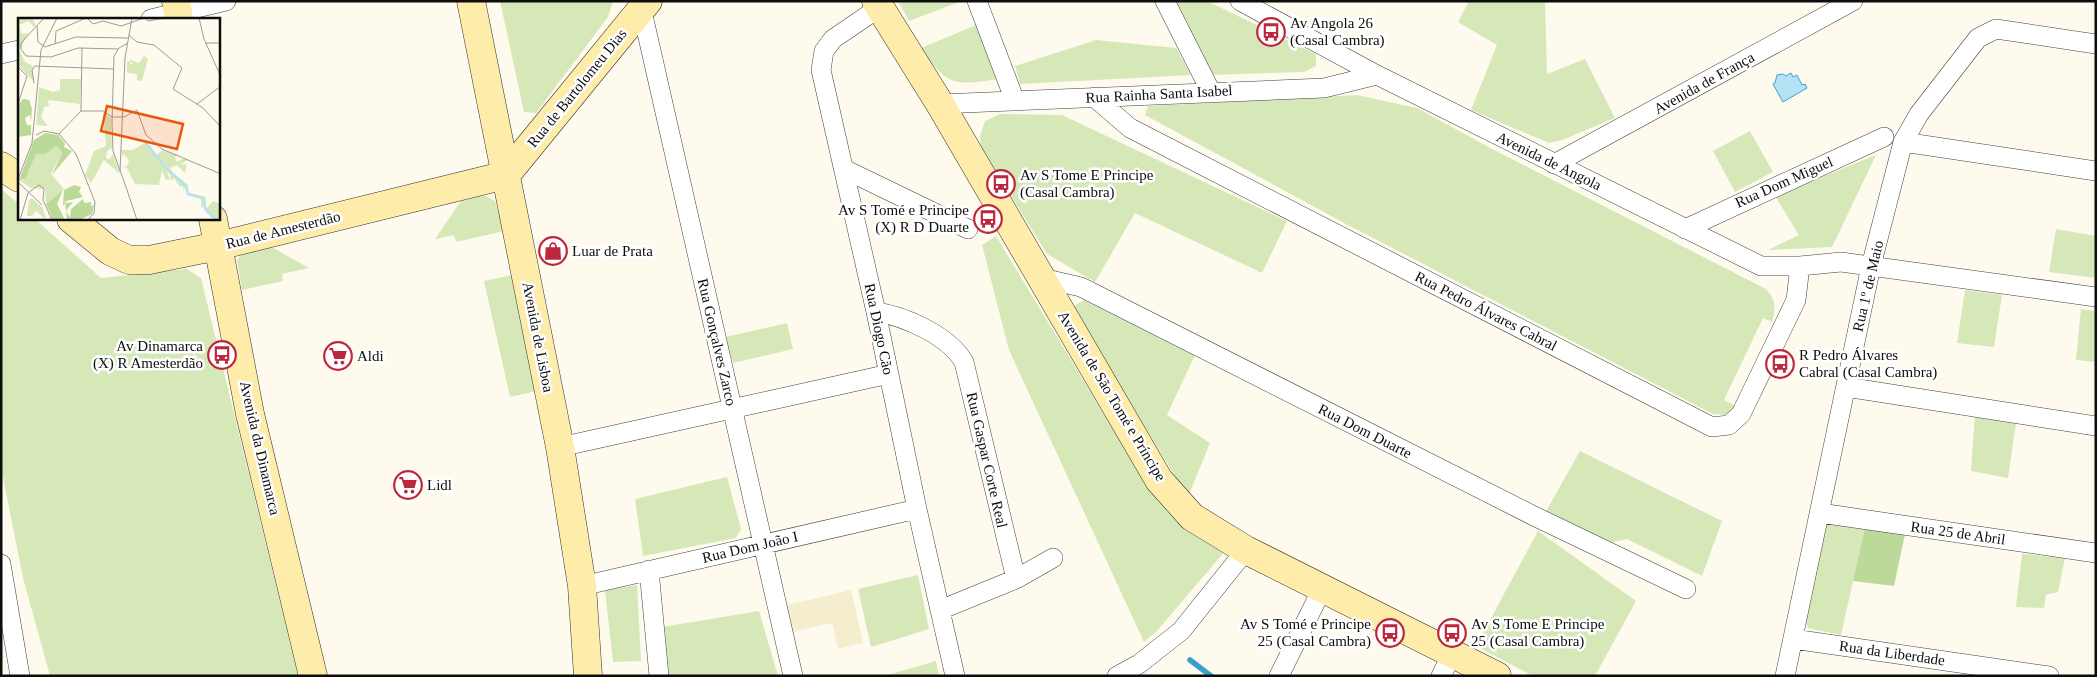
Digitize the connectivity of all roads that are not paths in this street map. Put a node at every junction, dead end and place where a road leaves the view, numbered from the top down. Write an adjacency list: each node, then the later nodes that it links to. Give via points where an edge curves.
1 (226, 1): 9 (street)
2 (471, 1): 25 (street, Avenida de Lisboa)
3 (977, 1): 17 (street)
4 (1164, 1): 15 (street)
5 (1240, 1): 14 (street, Avenida de Angola)
6 (1853, 1): 21 (street, Avenida de França)
7 (643, 4): 25 (street, Rua de Bartolomeu Dias); 39 (street, Rua Gonçalves Zarco)
8 (878, 4): 18 (street, Avenida de São Tomé e Príncipe); 23 (street, Rua Diogo Cão, via 833,39 824,51 821,70)
9 (177, 11): 10 (street)
10 (154, 18)
11 (2096, 44): 20 (street, Rua 1º de Maio, via 1996,29 1978,38 1919,114)
12 (18, 50): 13 (street)
13 (1, 54)
14 (1377, 75): 15 (street, Rua Rainha Santa Isabel, via 1324,88); 21 (street, Avenida de Angola)
15 (1211, 92): 16 (street, Rua Rainha Santa Isabel)
16 (1094, 97): 17 (street, Rua Rainha Santa Isabel); 32 (street, Rua Pedro Álvares Cabral, via 1130,128 1712,427 1729,425 1740,414 1796,300)
17 (1015, 101): 18 (street, Rua Rainha Santa Isabel)
18 (940, 104): 34 (street, Avenida de São Tomé e Príncipe)
19 (1884, 137): 30 (street, Rua Dom Miguel)
20 (1903, 142): 24 (street); 33 (street, Rua 1º de Maio)
21 (1554, 164): 30 (street, Avenida de Angola)
22 (1, 166): 26 (street)
23 (844, 169): 29 (street); 36 (street, Rua Diogo Cão)
24 (2096, 171)
25 (506, 175): 31 (street, Rua de Amesterdão); 41 (street, Avenida de Lisboa)
26 (18, 177)
27 (72, 220): 31 (street, Rua de Amesterdão, via 110,251 128,260 149,260)
28 (213, 220): 31 (street, Avenida da Dinamarca)
29 (968, 229)
30 (1685, 229): 32 (street, Avenida de Angola, via 1761,266)
31 (218, 246): 58 (street, Avenida da Dinamarca, via 250,414)
32 (1800, 266): 33 (street, Avenida de Angola, via 1841,262)
33 (1871, 266): 35 (street, Avenida de Angola); 38 (street, Rua 1º de Maio)
34 (1042, 278): 45 (street, Avenida de São Tomé e Príncipe, via 1159,480 1192,517); 53 (street, Rua Dom Duarte, via 1081,287 1536,518)
35 (2096, 297)
36 (876, 312): 37 (street, Rua Diogo Cão); 50 (street, Rua Gaspar Corte Real, via 894,314 945,341 958,351 964,362)
37 (889, 374): 39 (street); 42 (street, Rua Diogo Cão)
38 (1846, 387): 40 (street); 43 (street, Rua 1º de Maio)
39 (732, 409): 41 (street); 44 (street, Rua Gonçalves Zarco)
40 (2096, 426)
41 (560, 447): 51 (street, Avenida de Lisboa)
42 (917, 509): 44 (street, Rua Dom João I); 54 (street, Rua Diogo Cão)
43 (1820, 513): 46 (street, Rua 25 de Abril); 55 (street, Rua 1º de Maio)
44 (762, 544): 49 (street, Rua Dom João I); 61 (street, Rua Gonçalves Zarco)
45 (1246, 550): 52 (street, Avenida de São Tomé e Príncipe); 63 (street, via 1181,631 1139,664)
46 (2096, 553)
47 (1053, 558): 50 (street)
48 (1, 564): 57 (street)
49 (649, 570): 51 (street, Rua Dom João I); 60 (street)
50 (1016, 579): 54 (street)
51 (582, 586): 59 (street, Avenida de Lisboa)
52 (1322, 588): 56 (street, Avenida de São Tomé e Príncipe); 64 (street)
53 (1686, 589)
54 (940, 610): 62 (street, Rua Diogo Cão)
55 (1793, 639): 66 (street, Rua 1º de Maio); 67 (street, Rua da Liberdade)
56 (1446, 665): 65 (street, Avenida de São Tomé e Príncipe)
57 (20, 676)
58 (313, 676)
59 (588, 676)
60 (659, 676)
61 (793, 676)
62 (955, 676)
63 (1117, 676)
64 (1279, 676)
65 (1497, 676)
66 (1785, 676)
67 (2049, 676)

